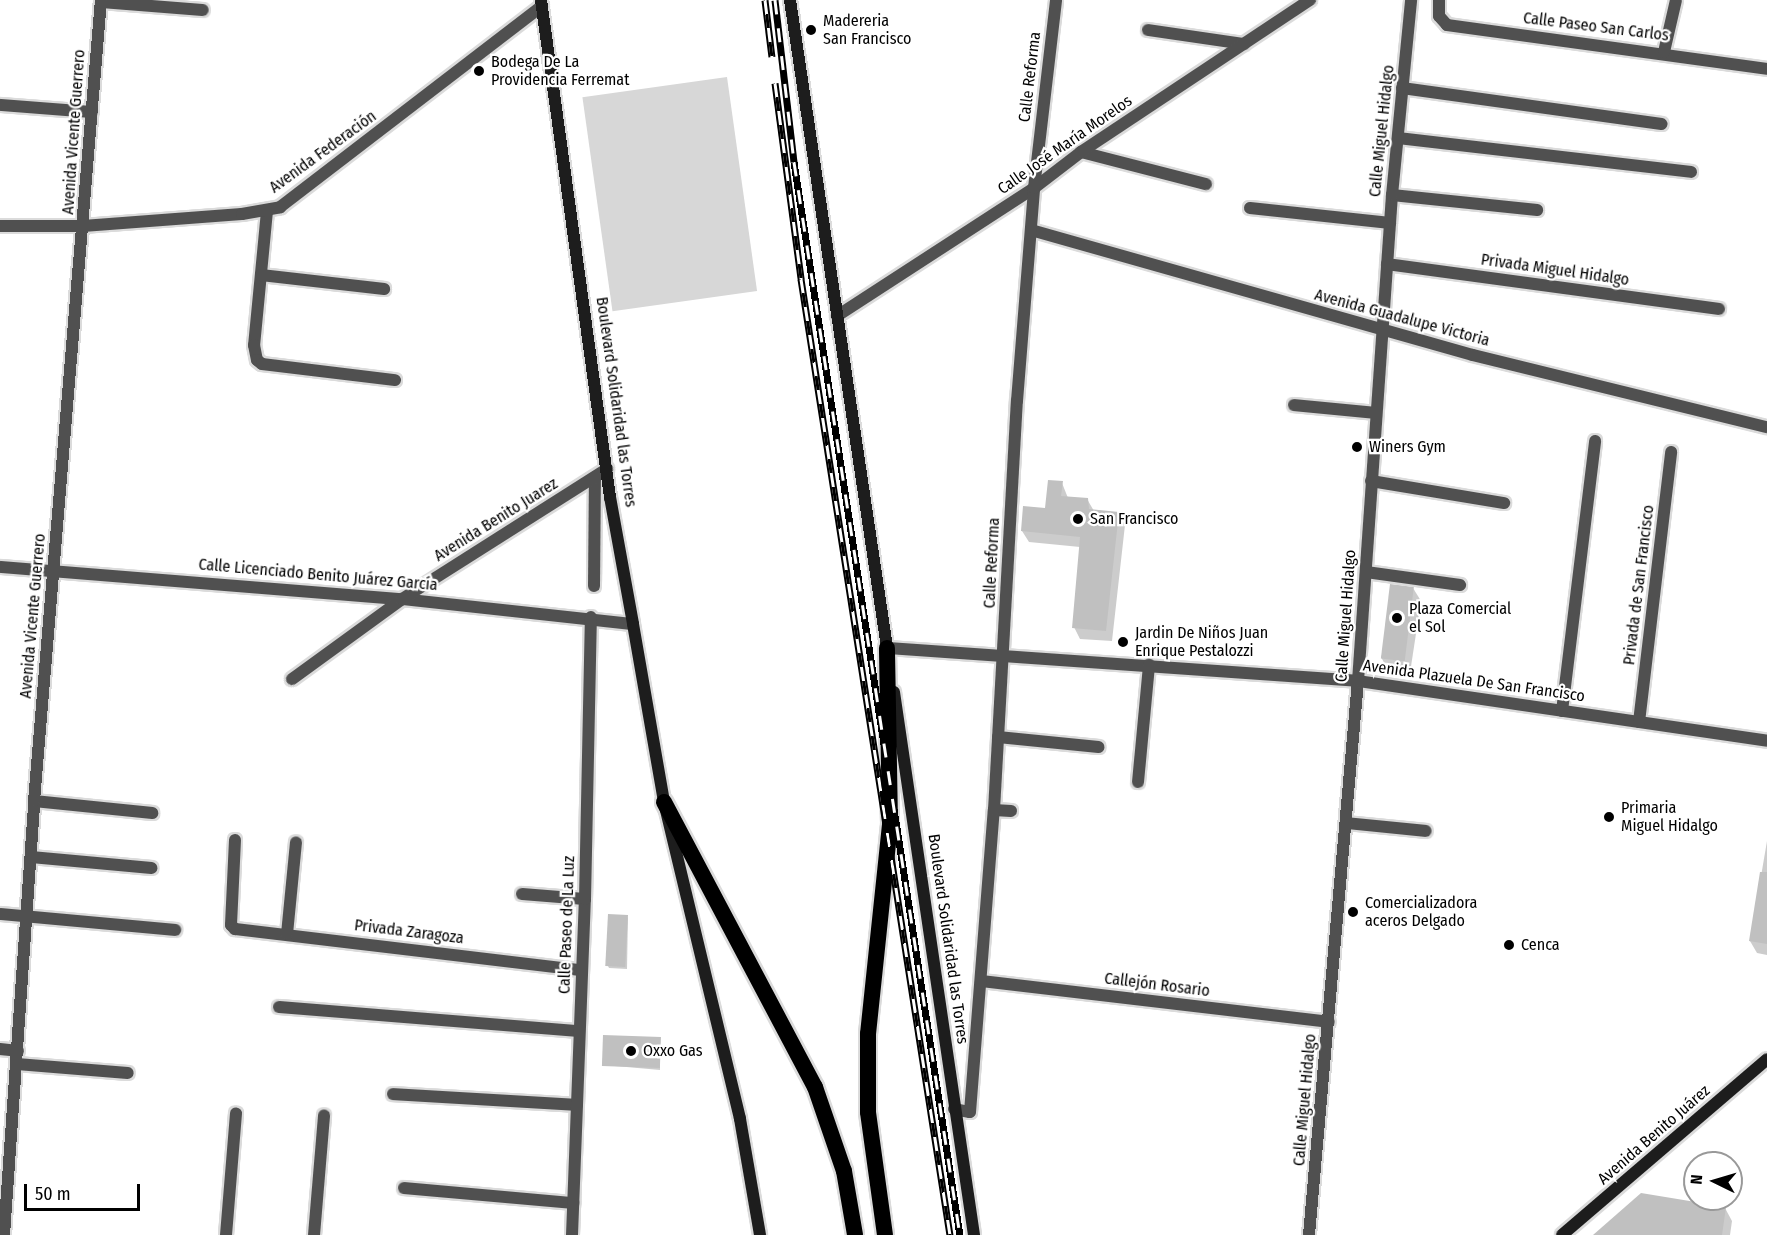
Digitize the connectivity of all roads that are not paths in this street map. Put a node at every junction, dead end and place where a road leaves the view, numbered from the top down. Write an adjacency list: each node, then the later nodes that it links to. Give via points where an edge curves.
1 (554, 0): 9 (main road, Avenida Federación)
2 (790, 0): 36 (main road, Boulevard Solidaridad las Torres)
3 (1056, 0): 23 (street, Calle Reforma)
4 (1310, 0): 12 (street, Calle José María Morelos)
5 (1411, 0): 15 (street, Calle Miguel Hidalgo)
6 (1439, 0): 13 (street, Calle Paseo San Carlos, via 1439,15 1447,24)
7 (1676, 0): 13 (street)
8 (101, 1): 10 (street); 17 (street, Avenida Vicente Guerrero)
9 (542, 3): 27 (street, Avenida Federación, via 291,201); 44 (main road, Boulevard Solidaridad las Torres)
10 (203, 10)
11 (1148, 30): 12 (street)
12 (1244, 44): 20 (street, Calle José María Morelos)
13 (1664, 52): 14 (street, Calle Paseo San Carlos)
14 (1767, 69)
15 (1402, 88): 18 (street); 19 (street, Calle Miguel Hidalgo)
16 (0, 105): 17 (street)
17 (92, 112): 30 (street, Avenida Vicente Guerrero)
18 (1662, 124)
19 (1398, 138): 21 (street); 24 (street, Calle Miguel Hidalgo)
20 (1081, 152): 22 (street); 23 (street, Calle José María Morelos)
21 (1691, 172)
22 (1206, 184)
23 (1034, 188): 31 (street, Calle Reforma); 36 (street, Calle José María Morelos)
24 (1392, 195): 26 (street); 28 (street, Calle Miguel Hidalgo)
25 (1250, 208): 28 (street)
26 (1537, 210)
27 (267, 211): 30 (street, Avenida Federación); 33 (street)
28 (1390, 223): 32 (street, Calle Miguel Hidalgo)
29 (0, 226): 30 (street, Avenida Federación)
30 (83, 226): 49 (street, Avenida Vicente Guerrero)
31 (1031, 230): 37 (street, Avenida Guadalupe Victoria); 57 (street, Calle Reforma, via 1017,401)
32 (1387, 264): 35 (street, Privada Miguel Hidalgo); 37 (street, Calle Miguel Hidalgo)
33 (261, 275): 34 (street); 38 (street, via 254,354 262,364)
34 (384, 289)
35 (1719, 309)
36 (837, 316): 56 (main road, Boulevard Solidaridad las Torres)
37 (1381, 330): 40 (street, Calle Miguel Hidalgo); 41 (street, Avenida Guadalupe Victoria)
38 (395, 380)
39 (1294, 405): 40 (street)
40 (1376, 413): 46 (street, Calle Miguel Hidalgo)
41 (1767, 428)
42 (1595, 441): 61 (street)
43 (1671, 452): 62 (street, Privada de San Francisco)
44 (607, 469): 45 (street, Avenida Benito Juarez); 55 (main road, Boulevard Solidaridad las Torres)
45 (595, 477): 51 (street); 53 (street, Avenida Benito Juarez)
46 (1371, 481): 47 (street); 50 (street, Calle Miguel Hidalgo)
47 (1504, 503)
48 (0, 567): 49 (street, Calle Licenciado Benito Juárez García)
49 (53, 569): 53 (street, Calle Licenciado Benito Juárez García); 67 (street, Avenida Vicente Guerrero)
50 (1366, 572): 52 (street); 60 (street, Calle Miguel Hidalgo)
51 (594, 585)
52 (1460, 585)
53 (402, 599): 54 (street, Calle Licenciado Benito Juárez García); 59 (street)
54 (591, 617): 55 (street, Calle Licenciado Benito Juárez García); 79 (street, Calle Paseo de La Luz)
55 (633, 624): 68 (main road, Boulevard Solidaridad las Torres)
56 (887, 648): 57 (street, Avenida Plazuela De San Francisco); 96 (main road, Boulevard Solidaridad las Torres); 107 (highway, Boulevard Solidaridad las Torres, via 890,823 868,1056 868,1112)
57 (1004, 654): 58 (street, Avenida Plazuela De San Francisco); 63 (street, Calle Reforma)
58 (1149, 665): 60 (street, Avenida Plazuela De San Francisco); 66 (street)
59 (292, 679)
60 (1358, 681): 61 (street, Avenida Plazuela De San Francisco); 72 (street, Calle Miguel Hidalgo)
61 (1562, 711): 62 (street, Avenida Plazuela De San Francisco)
62 (1639, 722): 64 (street, Avenida Plazuela De San Francisco)
63 (998, 737): 65 (street); 69 (street, Calle Reforma)
64 (1767, 741)
65 (1099, 747)
66 (1138, 782)
67 (34, 801): 71 (street); 76 (street, Avenida Vicente Guerrero)
68 (664, 802): 105 (main road, Boulevard Solidaridad las Torres, via 740,1119); 106 (highway, Boulevard Solidaridad las Torres, via 815,1087 844,1171)
69 (994, 810): 70 (street); 85 (street, Calle Reforma)
70 (1011, 811)
71 (152, 813)
72 (1346, 823): 73 (street); 87 (street, Calle Miguel Hidalgo)
73 (1426, 831)
74 (235, 840): 83 (street, Privada Zaragoza, via 232,927)
75 (296, 842): 83 (street)
76 (31, 857): 77 (street); 81 (street, Avenida Vicente Guerrero)
77 (151, 868)
78 (522, 894): 79 (street)
79 (585, 899): 84 (street, Calle Paseo de La Luz)
80 (0, 914): 81 (street)
81 (27, 916): 82 (street); 90 (street, Avenida Vicente Guerrero)
82 (175, 930)
83 (287, 934): 84 (street, Privada Zaragoza)
84 (582, 970): 88 (street, Calle Paseo de La Luz)
85 (981, 981): 87 (street, Callejón Rosario); 96 (street, Calle Reforma, via 970,1112)
86 (279, 1008): 88 (street)
87 (1329, 1022): 109 (street, Calle Miguel Hidalgo)
88 (579, 1031): 95 (street, Calle Paseo de La Luz)
89 (0, 1049): 90 (street)
90 (18, 1051): 92 (street, Avenida Vicente Guerrero)
91 (1767, 1059): 110 (main road, Avenida Benito Juárez)
92 (17, 1064): 93 (street); 101 (street, Avenida Vicente Guerrero)
93 (128, 1073)
94 (393, 1094): 95 (street)
95 (577, 1105): 100 (street, Calle Paseo de La Luz)
96 (954, 1109): 108 (main road, Boulevard Solidaridad las Torres)
97 (236, 1113): 102 (street)
98 (324, 1115): 103 (street)
99 (404, 1188): 100 (street)
100 (573, 1203): 104 (street, Calle Paseo de La Luz)
101 (4, 1235)
102 (226, 1235)
103 (314, 1235)
104 (572, 1235)
105 (760, 1235)
106 (855, 1235)
107 (885, 1235)
108 (974, 1235)
109 (1309, 1235)
110 (1562, 1235)

